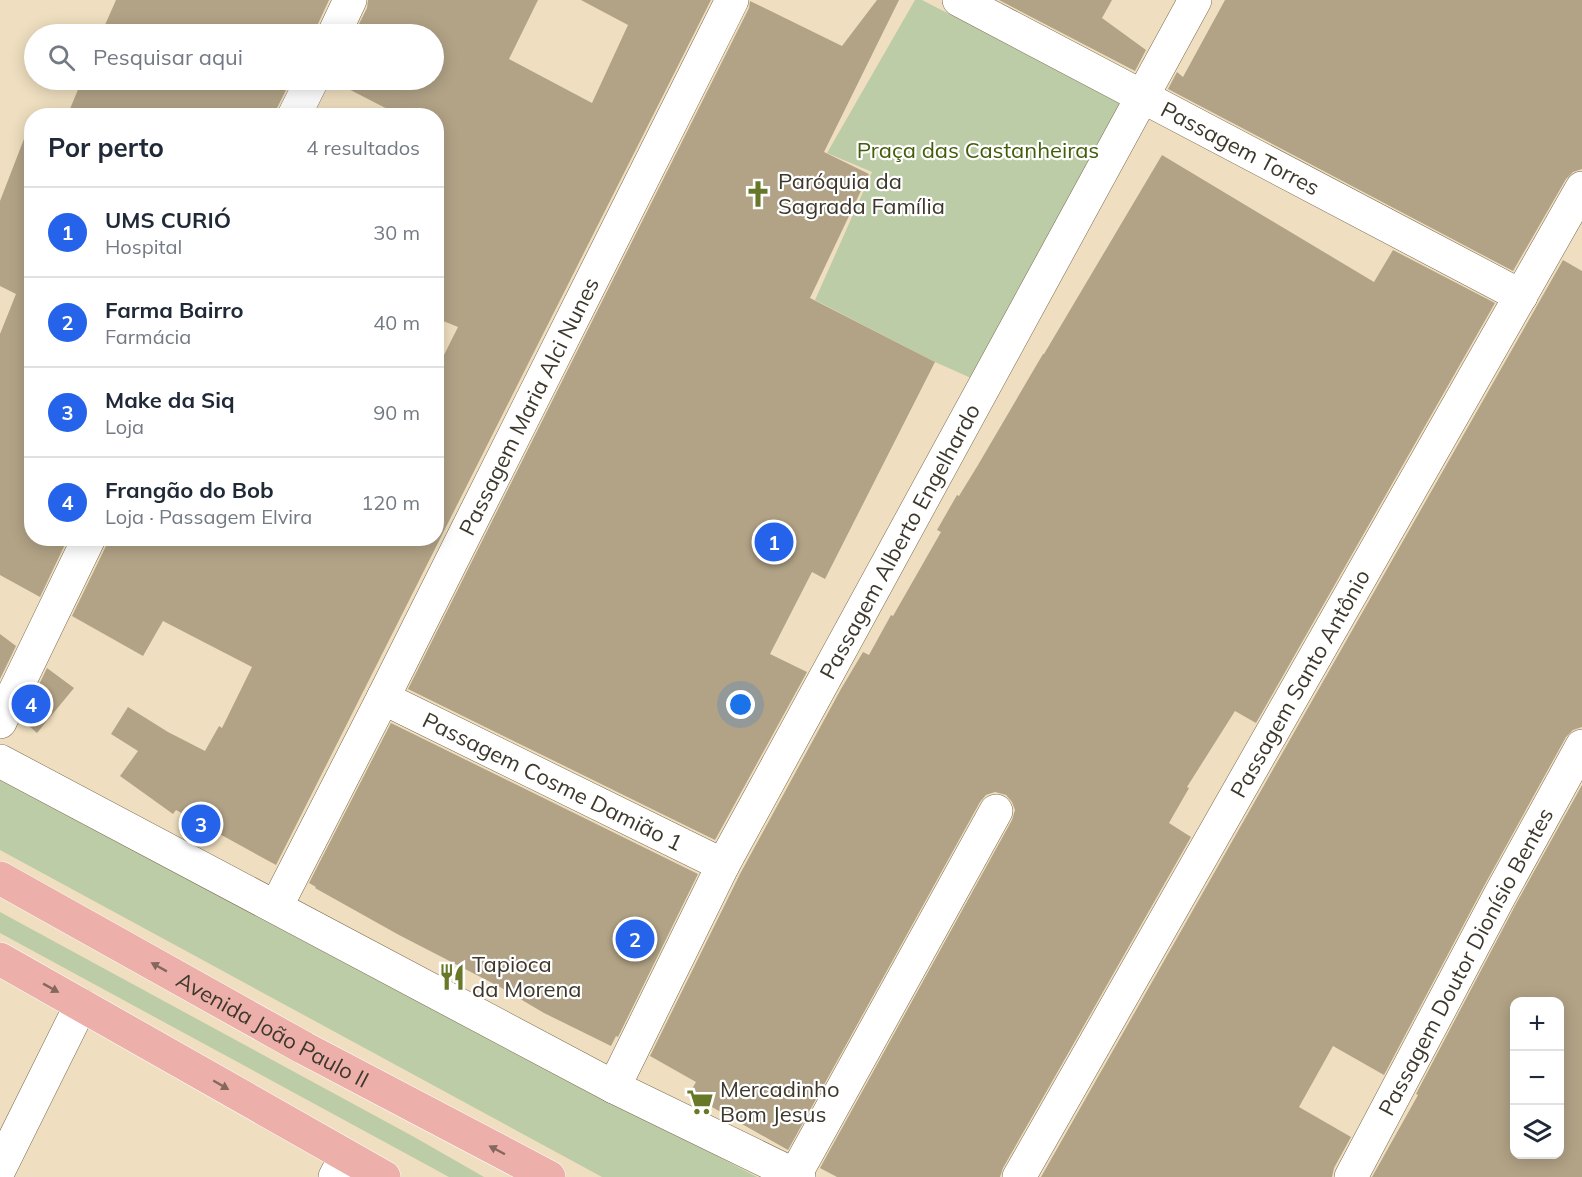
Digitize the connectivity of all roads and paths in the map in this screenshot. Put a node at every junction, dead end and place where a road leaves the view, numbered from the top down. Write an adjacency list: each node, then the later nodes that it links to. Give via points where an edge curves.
1 (350, 0): 5 (street)
2 (732, 0): 12 (street, Passagem Maria Alci Nunes)
3 (959, 0): 7 (street, Passagem Torres)
4 (1195, 0): 7 (street, Passagem Alberto Engelhardo)
5 (339, 24)
6 (307, 90): 8 (street)
7 (1142, 96): 10 (street, Passagem Torres); 17 (street, Passagem Alberto Engelhardo)
8 (298, 108)
9 (1582, 188): 10 (street, Passagem Santo Antônio)
10 (1521, 296): 28 (street, Passagem Santo Antônio)
11 (85, 546): 13 (street)
12 (383, 698): 17 (street, Passagem Cosme Damião 1); 19 (street, Passagem Maria Alci Nunes)
13 (0, 722)
14 (1582, 746): 29 (street, Passagem Doutor Dionísio Bentes)
15 (0, 761): 19 (street)
16 (996, 811): 25 (street)
17 (723, 865): 22 (street, Passagem Alberto Engelhardo)
18 (0, 878): 27 (main road, Avenida João Paulo II, one-way to 18, via 304,1048)
19 (276, 907): 22 (street)
20 (0, 960): 21 (main road, one-way to 21)
21 (81, 1005): 23 (main road, one-way to 23); 24 (street)
22 (614, 1087): 25 (street)
23 (341, 1167): 26 (main road)
24 (0, 1168)
25 (797, 1176)
26 (384, 1177)
27 (549, 1177)
28 (1019, 1177)
29 (1351, 1177)

